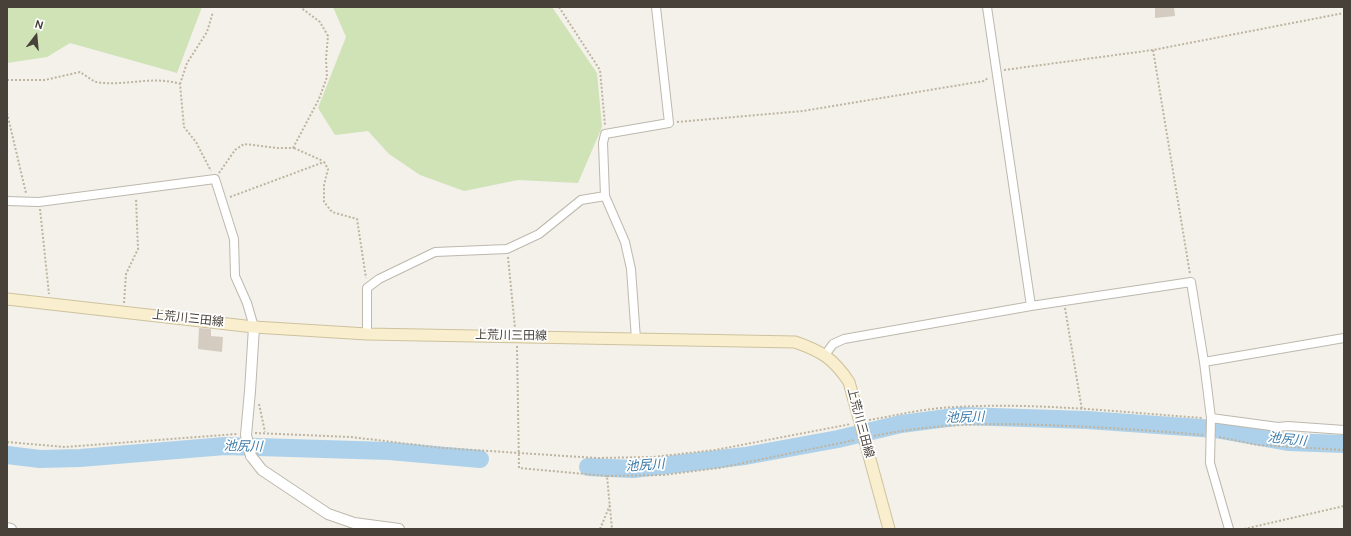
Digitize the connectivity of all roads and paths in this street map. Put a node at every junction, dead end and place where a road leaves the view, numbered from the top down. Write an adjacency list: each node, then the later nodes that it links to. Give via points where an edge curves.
1 (300, 7): 14 (path, via 320,22 328,36 327,77 319,99)
2 (559, 7): 13 (path, via 600,70)
3 (656, 7): 12 (street)
4 (987, 7): 8 (street)
5 (214, 12): 10 (path, via 207,32 187,63)
6 (1344, 13): 7 (path)
7 (1153, 50): 8 (path); 24 (path)
8 (995, 72): 12 (path, via 984,81 803,111); 29 (street)
9 (7, 80): 10 (path, via 45,80 80,72 94,82 169,80)
10 (180, 84): 16 (path, via 184,127 196,142)
11 (7, 113): 21 (path)
12 (669, 122): 13 (street)
13 (605, 134): 18 (street)
14 (293, 148): 15 (path); 16 (path, via 244,144 235,150)
15 (324, 162): 19 (path); 25 (path, via 328,169 324,185 324,202 332,212 357,219)
16 (215, 179): 17 (street); 19 (street)
17 (136, 188): 22 (street); 30 (path, via 138,249 126,274)
18 (605, 196): 23 (street, via 581,200 539,234); 35 (street, via 625,242 631,269)
19 (223, 200): 31 (street, via 234,238 235,276 248,303)
20 (7, 201): 21 (street)
21 (28, 202): 22 (street)
22 (39, 202): 28 (path)
23 (507, 249): 25 (street, via 435,252); 33 (path)
24 (1191, 282): 27 (street); 37 (street)
25 (367, 288): 32 (street)
26 (7, 299): 28 (main road, 上荒川三田線)
27 (1064, 301): 29 (street); 39 (path)
28 (50, 304): 30 (main road, 上荒川三田線)
29 (1031, 306): 36 (street, via 844,339 833,344)
30 (124, 312): 31 (main road, 上荒川三田線)
31 (254, 327): 32 (main road, 上荒川三田線); 38 (street)
32 (367, 334): 33 (main road, 上荒川三田線)
33 (517, 336): 35 (main road, 上荒川三田線); 50 (path)
34 (1344, 338): 37 (street)
35 (636, 339): 36 (main road, 上荒川三田線, via 777,340 795,342)
36 (826, 355): 41 (main road, 上荒川三田線, via 839,367 849,382)
37 (1204, 362): 40 (street)
38 (250, 391): 43 (path, via 258,400); 56 (street, bridge, via 246,435 251,456 262,470 328,514 354,523)
39 (1082, 410): 40 (path); 41 (path, via 1012,406 940,408)
40 (1211, 418): 42 (street, via 1278,427); 46 (street)
41 (860, 421): 47 (main road, 上荒川三田線); 50 (path, via 715,450 653,457 596,458)
42 (1344, 430)
43 (265, 432): 44 (path); 50 (path)
44 (251, 433)
45 (244, 434): 48 (path, via 65,447)
46 (1211, 436): 47 (path, via 1146,430 967,423 901,430); 49 (path, via 1258,445); 60 (street, via 1210,463)
47 (864, 438): 51 (path, via 718,468 664,475); 59 (main road, 上荒川三田線)
48 (7, 442)
49 (1344, 450)
50 (518, 452): 51 (path, via 519,468)
51 (607, 476): 52 (path)
52 (610, 504): 57 (path); 58 (path)
53 (1344, 506): 61 (path)
54 (7, 528): 55 (street)
55 (11, 529)
56 (399, 529)
57 (600, 529)
58 (612, 529)
59 (889, 529)
60 (1229, 529)
61 (1244, 529)

